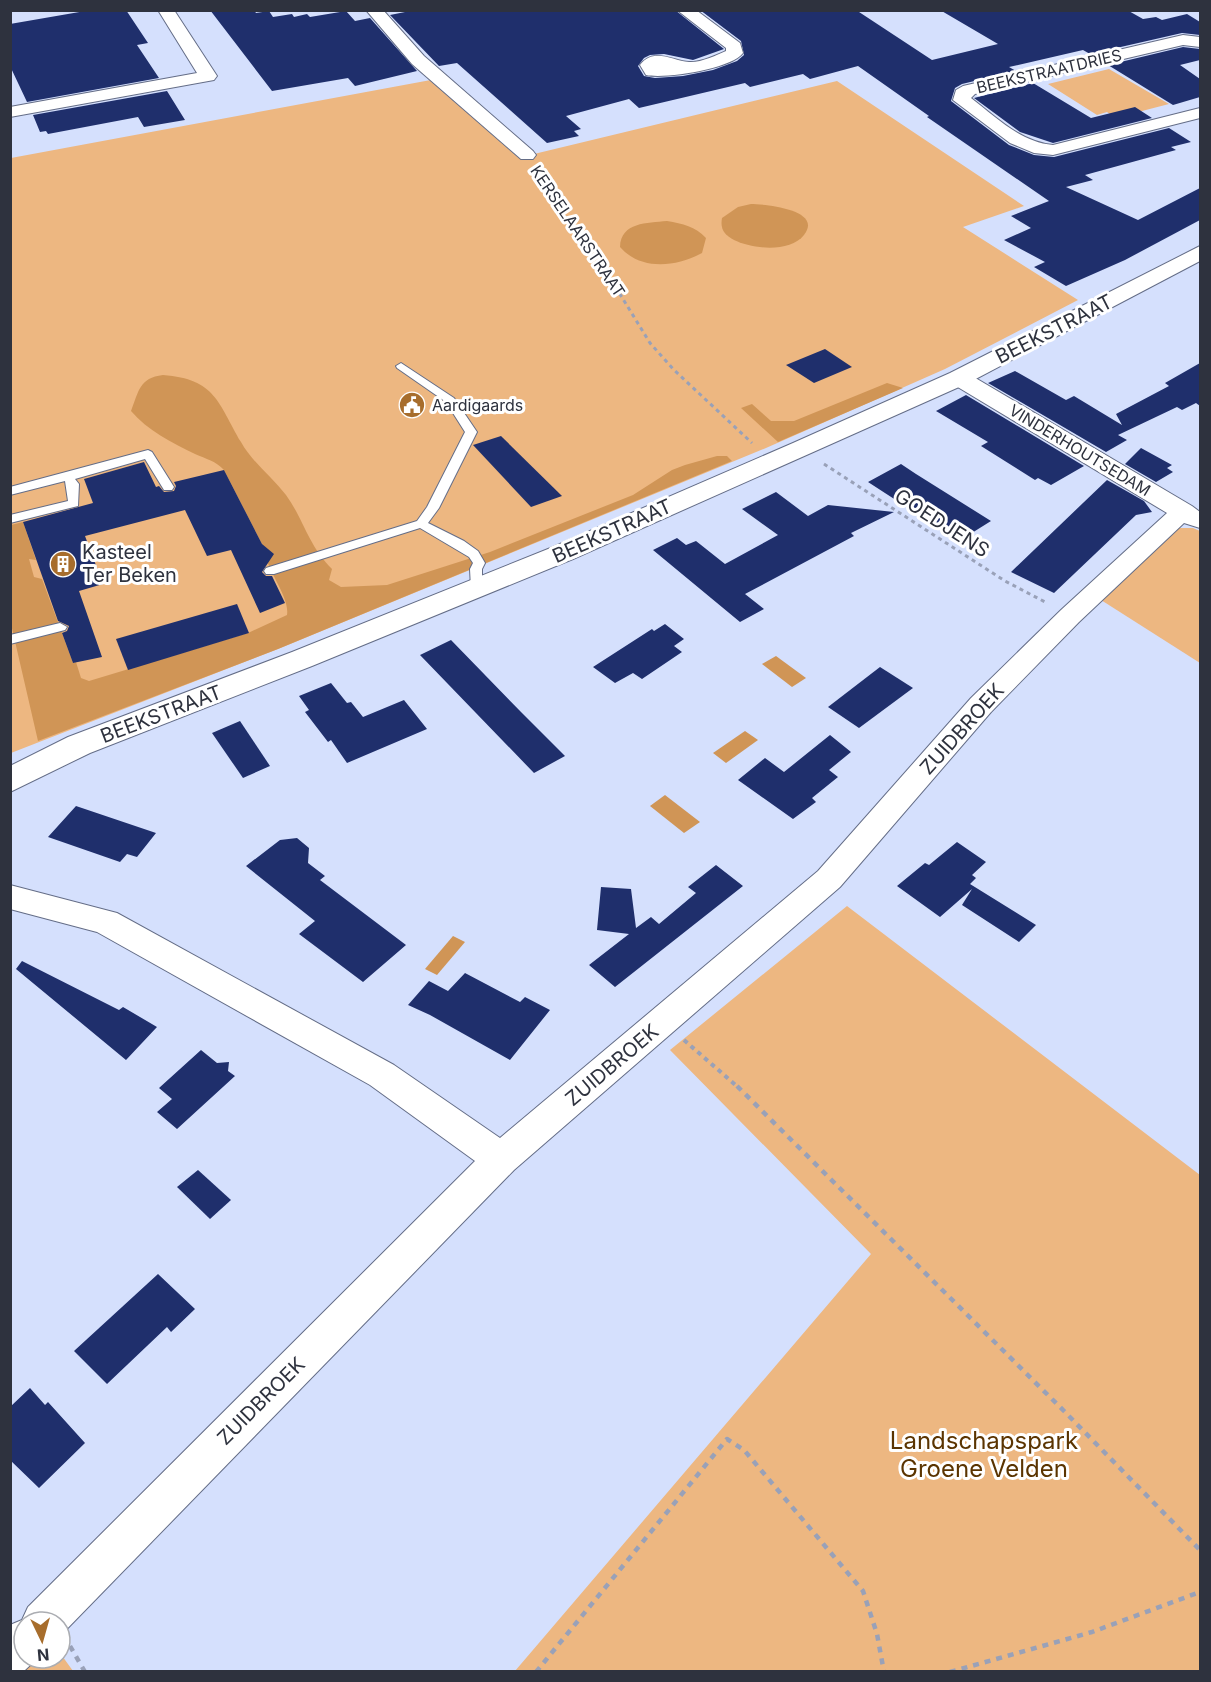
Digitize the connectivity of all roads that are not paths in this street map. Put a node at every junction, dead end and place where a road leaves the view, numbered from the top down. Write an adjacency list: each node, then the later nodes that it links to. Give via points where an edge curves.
1 (166, 10): 6 (street, via 208,76)
2 (374, 10): 10 (street, KERSELAARSTRAAT, via 418,60)
3 (685, 10): 5 (street, via 734,46 735,53)
4 (1200, 42): 8 (street, BEEKSTRAATDRIES, via 1183,40 962,94 962,100 1039,150 1053,150)
5 (685, 67)
6 (10, 112)
7 (1200, 113): 8 (street, BEEKSTRAATDRIES)
8 (1181, 118): 9 (street)
9 (1200, 127)
10 (527, 155)
11 (1200, 253): 13 (street, BEEKSTRAAT)
12 (401, 366): 19 (lane, via 450,400 471,432)
13 (959, 378): 17 (street, VINDERHOUTSEDAM); 21 (street, BEEKSTRAAT)
14 (68, 477): 15 (lane, via 148,454); 16 (lane); 18 (lane, via 73,484 74,503)
15 (168, 488)
16 (10, 491)
17 (1192, 517): 26 (street, ZUIDBROEK, via 1070,616 981,705 829,879)
18 (10, 519)
19 (421, 524): 20 (lane); 21 (lane, via 474,554 479,563)
20 (270, 571)
21 (477, 588): 24 (street, BEEKSTRAAT, via 79,746)
22 (60, 627): 23 (lane)
23 (11, 640)
24 (10, 780)
25 (10, 897): 26 (street, via 106,922 381,1075)
26 (501, 1160): 27 (street, ZUIDBROEK)
27 (67, 1610)

